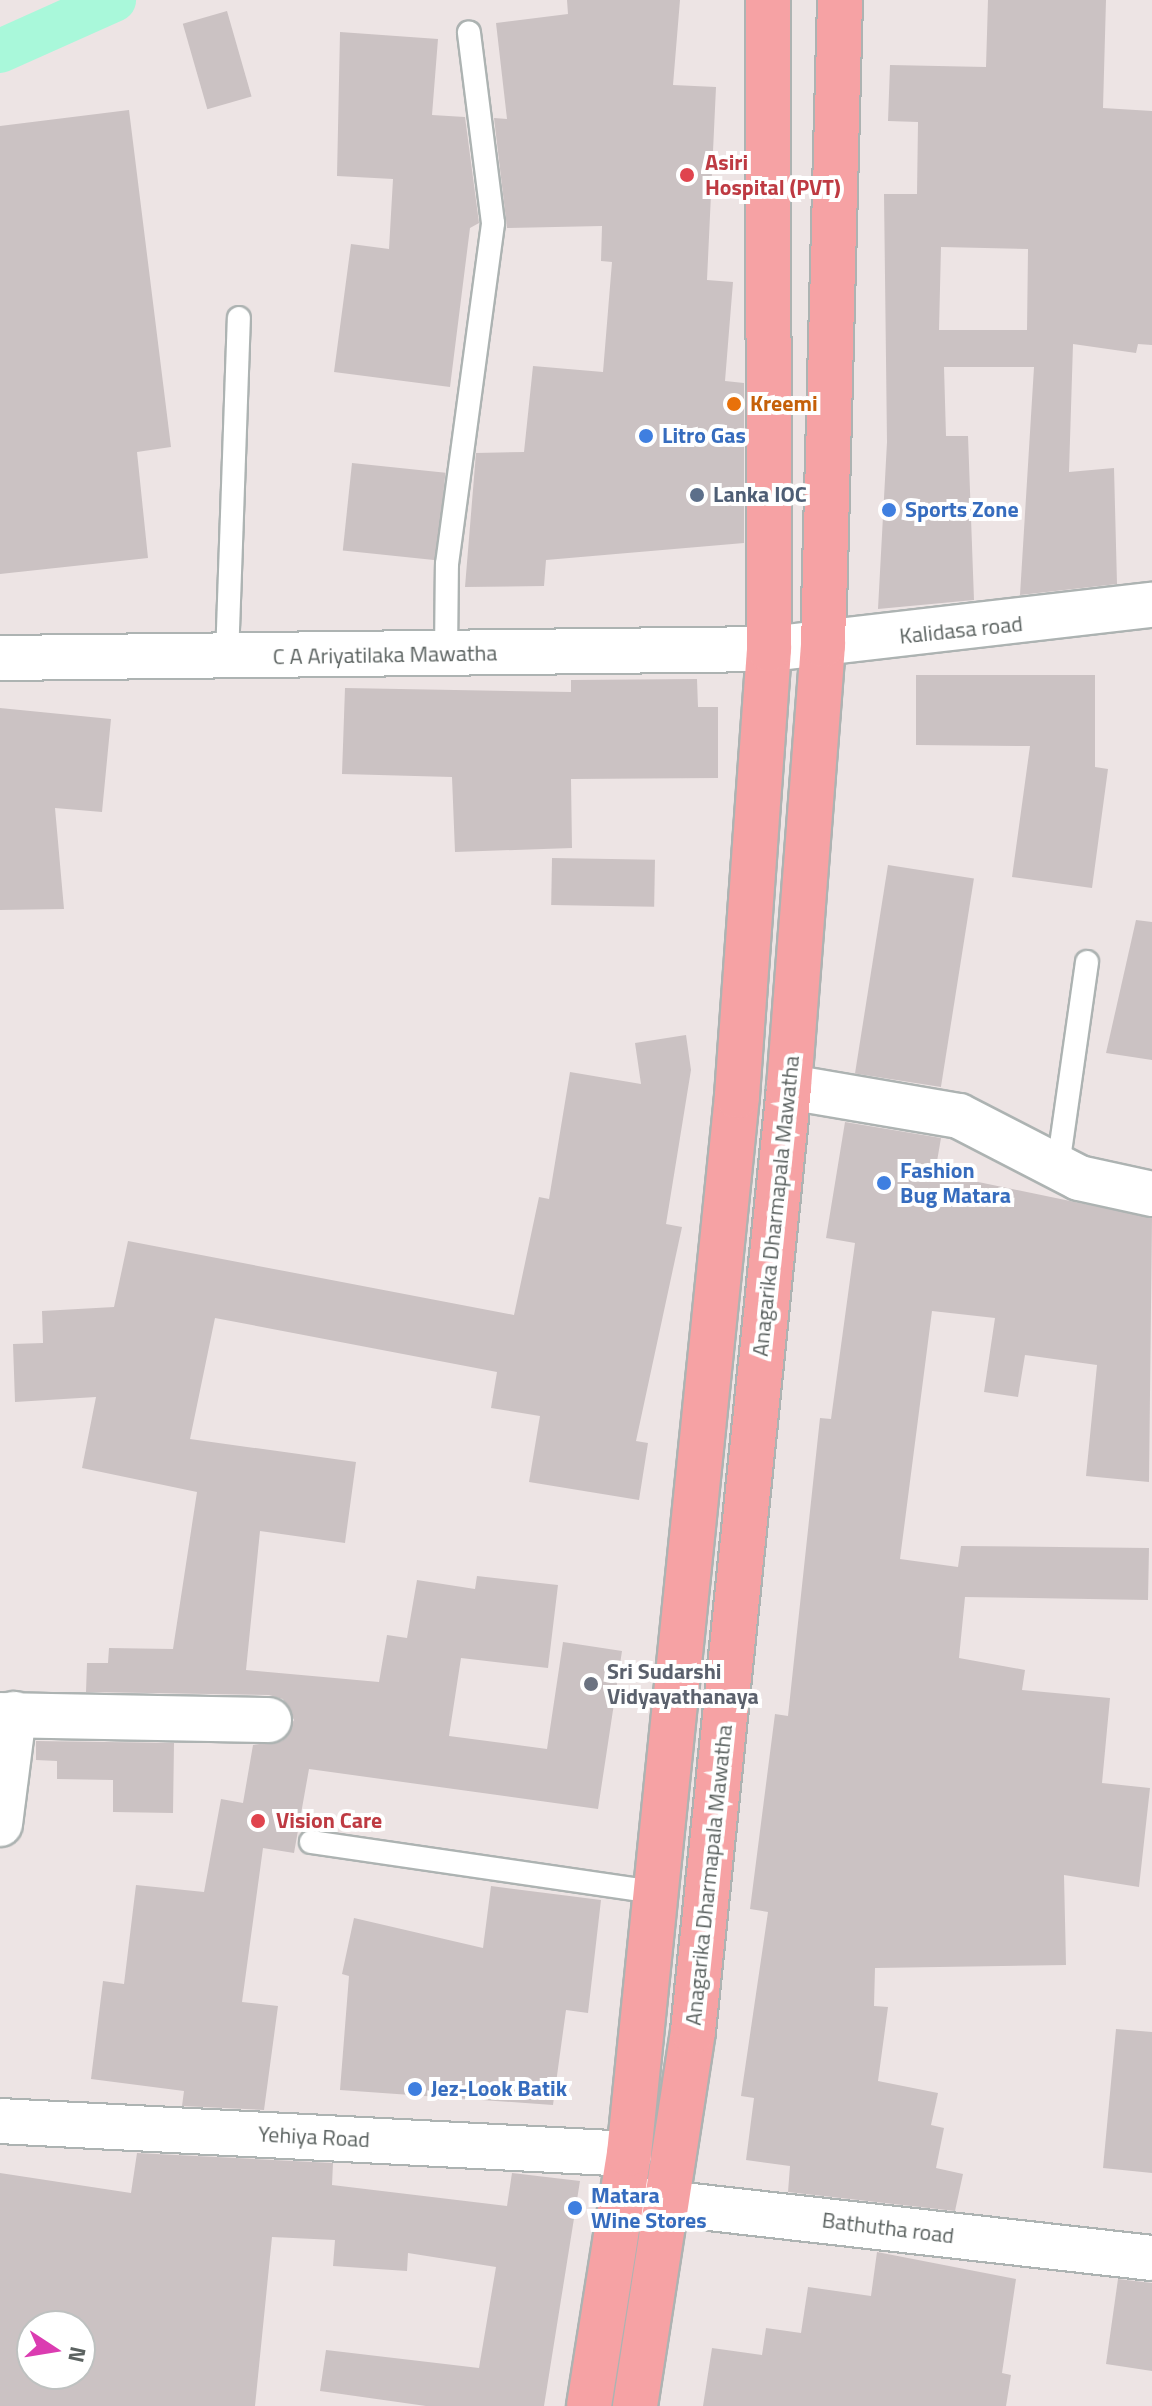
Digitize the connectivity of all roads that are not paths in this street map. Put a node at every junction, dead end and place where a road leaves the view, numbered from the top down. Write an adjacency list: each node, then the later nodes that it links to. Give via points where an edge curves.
1 (768, 0): 7 (highway)
2 (840, 0): 6 (highway, Anagarika Dharmapala Mawatha)
3 (469, 33): 8 (lane, via 493,223 447,564)
4 (239, 318): 10 (lane)
5 (1152, 605): 6 (street, Kalidasa road)
6 (823, 645): 7 (street, Kalidasa road); 12 (highway, Anagarika Dharmapala Mawatha)
7 (769, 649): 8 (street, C A Ariyatilaka Mawatha); 19 (highway, via 737,1096)
8 (446, 654): 10 (street, C A Ariyatilaka Mawatha)
9 (0, 658): 10 (street, C A Ariyatilaka Mawatha)
10 (227, 658)
11 (1087, 962): 13 (lane)
12 (789, 1087): 13 (street, via 959,1116); 23 (highway, Anagarika Dharmapala Mawatha)
13 (1058, 1166): 14 (street)
14 (1152, 1194)
15 (7, 1715): 16 (street); 17 (street)
16 (269, 1720)
17 (0, 1824)
18 (311, 1842): 19 (lane)
19 (652, 1892): 21 (highway)
20 (0, 2121): 21 (street, Yehiya Road)
21 (629, 2154): 22 (highway)
22 (624, 2198): 23 (street, Bathutha road); 25 (highway)
23 (671, 2203): 24 (street, Bathutha road); 26 (highway, Anagarika Dharmapala Mawatha)
24 (1152, 2258)
25 (589, 2406)
26 (635, 2406)

